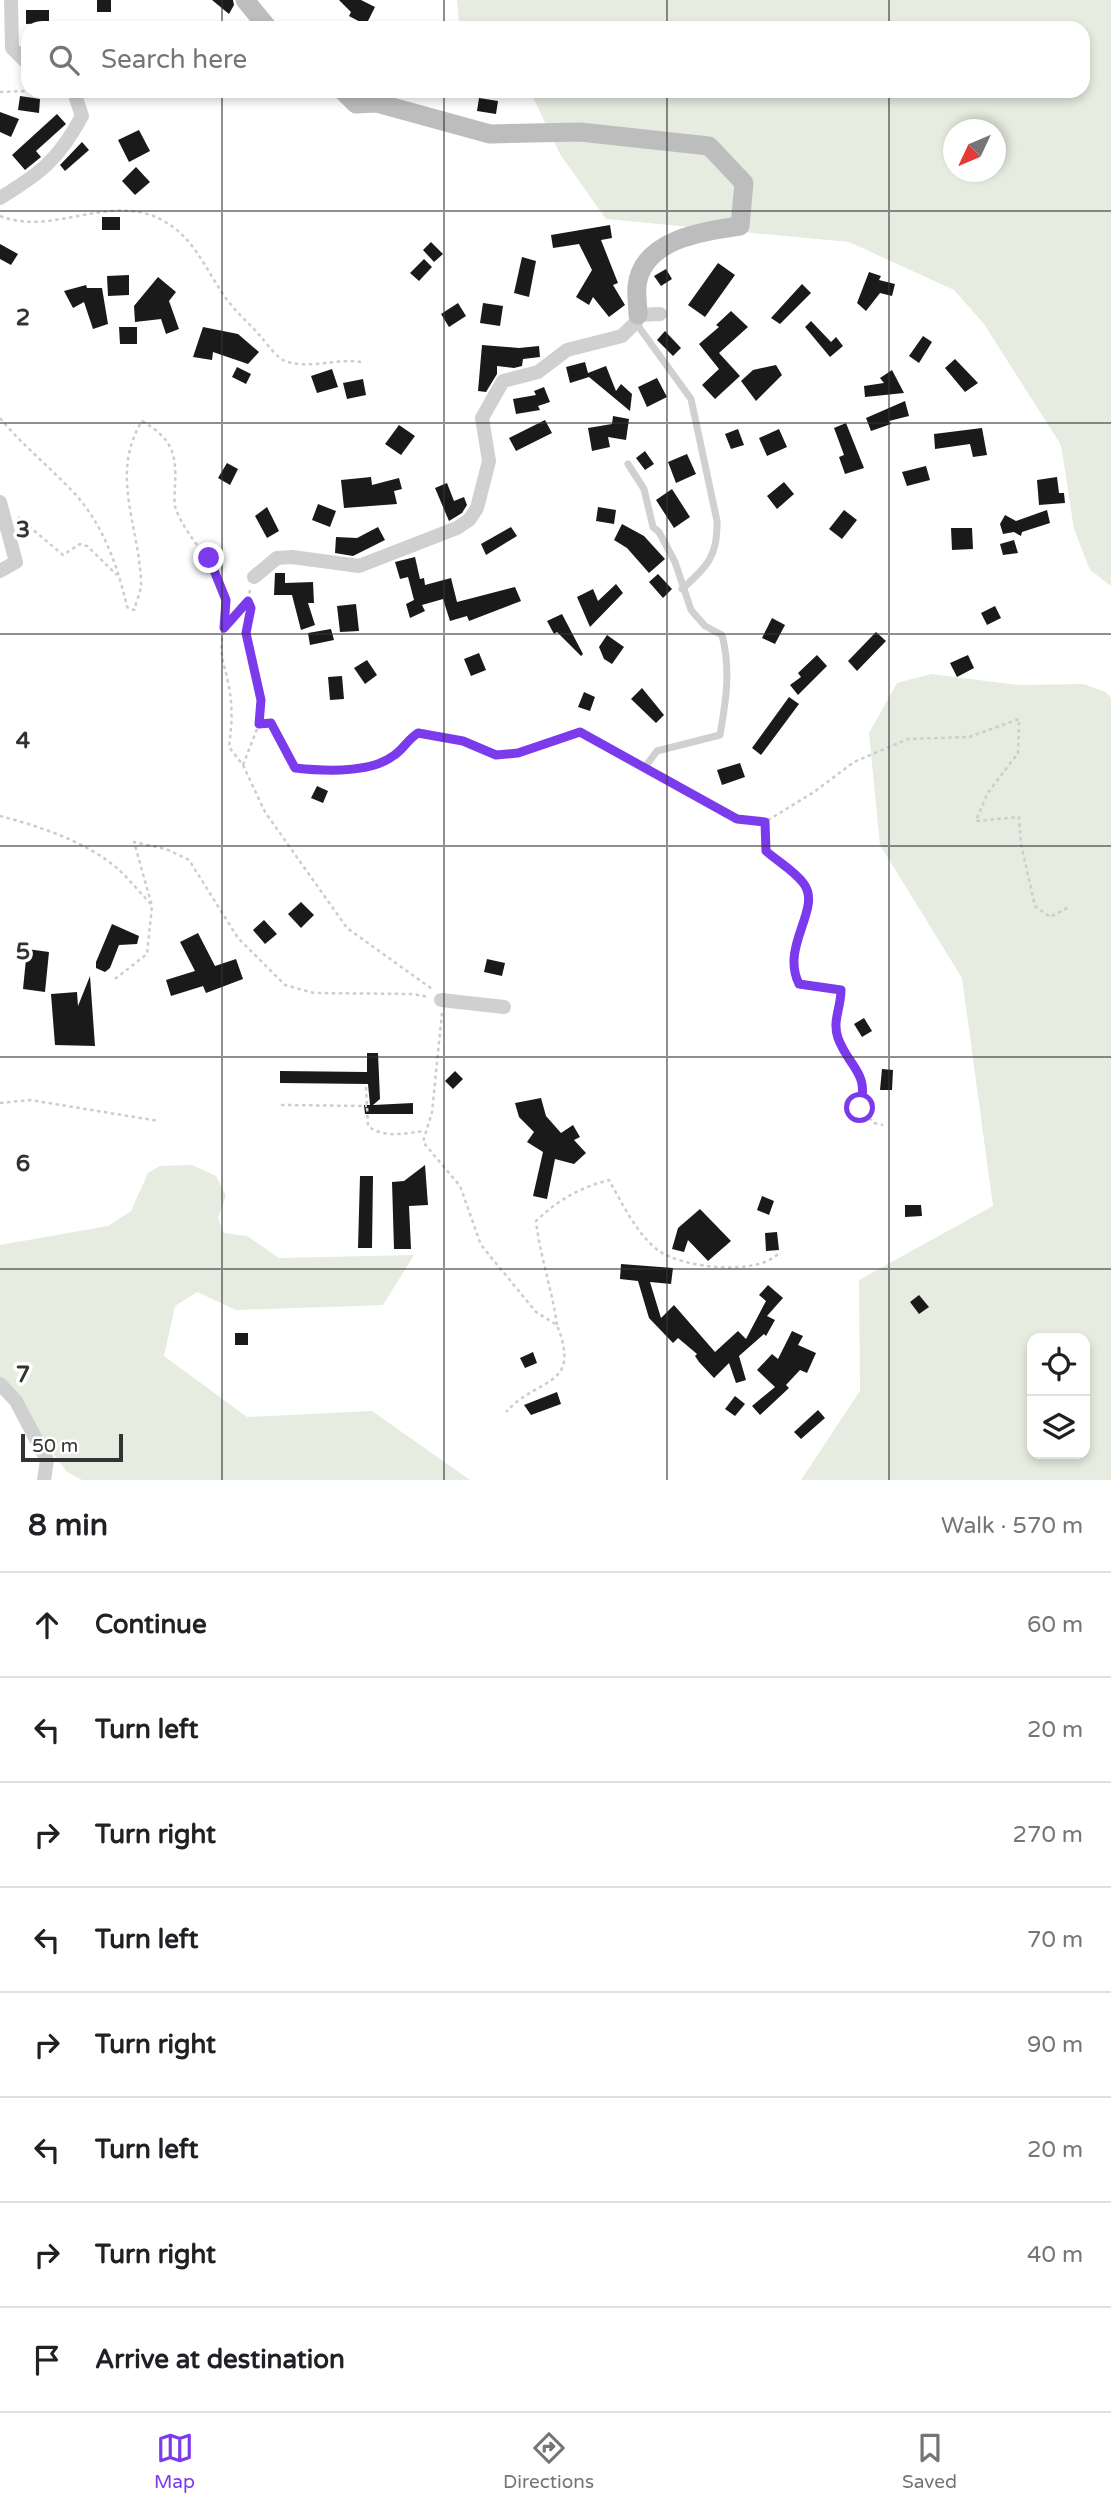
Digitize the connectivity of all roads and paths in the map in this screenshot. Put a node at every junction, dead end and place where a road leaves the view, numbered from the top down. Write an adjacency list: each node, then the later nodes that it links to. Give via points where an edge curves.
1 (11, 0): 4 (street, via 12,48)
2 (245, 0): 3 (street)
3 (262, 21)
4 (21, 57)
5 (21, 91): 6 (path)
6 (0, 92)
7 (76, 98): 9 (street, via 82,116 70,139 47,167)
8 (350, 98): 12 (street, via 356,104 377,103 490,134 580,132 709,146 744,183 740,226 692,233 648,258 637,285)
9 (0, 198)
10 (0, 216): 13 (path, via 19,224 79,218 109,209 161,219 190,240 229,302 284,362)
11 (660, 314): 12 (street)
12 (637, 319): 20 (street, via 622,337 567,350 538,372 503,381 482,418 489,461 477,508 457,528 359,566 277,558); 21 (lane, via 691,399 717,521 717,541 707,567)
13 (362, 362)
14 (0, 418): 19 (path, via 77,497 110,547)
15 (628, 464): 21 (lane, via 644,489 653,527 675,562)
16 (0, 502): 18 (street, via 16,562)
17 (16, 514): 19 (path, via 63,555 80,544 87,546)
18 (0, 571)
19 (119, 576): 23 (path, via 127,607 134,610 141,586 126,482 127,449 142,421 163,433 174,454 176,511 216,573 226,600)
20 (254, 577): 22 (path)
21 (682, 589): 26 (lane, via 691,610 722,635 727,692 720,735 657,751)
22 (248, 601): 23 (path); 24 (path, via 246,633 261,700)
23 (224, 628): 25 (path, via 220,654 233,709 229,747)
24 (259, 724): 25 (path); 26 (path, via 271,723 295,768 332,772 361,767 393,757 418,733 463,741 496,755 518,753 580,732)
25 (243, 765): 32 (path, via 265,812 347,928 427,984)
26 (645, 767): 28 (path, via 737,819)
27 (0, 816): 29 (path, via 32,824 99,855)
28 (765, 822): 30 (path, via 854,762 908,739 969,737 1019,719 1018,754 986,794 975,821 1019,817 1035,906 1050,917); 39 (path, via 766,851 803,883 809,896 792,958 795,977 799,984 841,990 835,1017 838,1038 863,1077 860,1108 874,1123)
29 (152, 905): 31 (path, via 147,954); 32 (path, via 134,842 189,860 238,938 285,985 314,993 413,994)
30 (1069, 906)
31 (115, 979)
32 (442, 1000): 33 (street); 40 (path, via 432,1112)
33 (504, 1007)
34 (366, 1087): 37 (path)
35 (0, 1102): 38 (path, via 30,1100)
36 (281, 1105): 37 (path)
37 (367, 1107): 40 (path, via 368,1126 376,1132)
38 (159, 1121)
39 (883, 1125)
40 (425, 1131): 42 (path, via 423,1142 460,1186 481,1245 536,1312)
41 (778, 1254): 42 (path, via 755,1266 685,1262 659,1251 609,1180 584,1187 556,1202 536,1221)
42 (557, 1325): 44 (path, via 566,1349 564,1365 556,1376)
43 (0, 1384): 45 (street, via 16,1401 47,1460)
44 (506, 1412)
45 (44, 1480)

